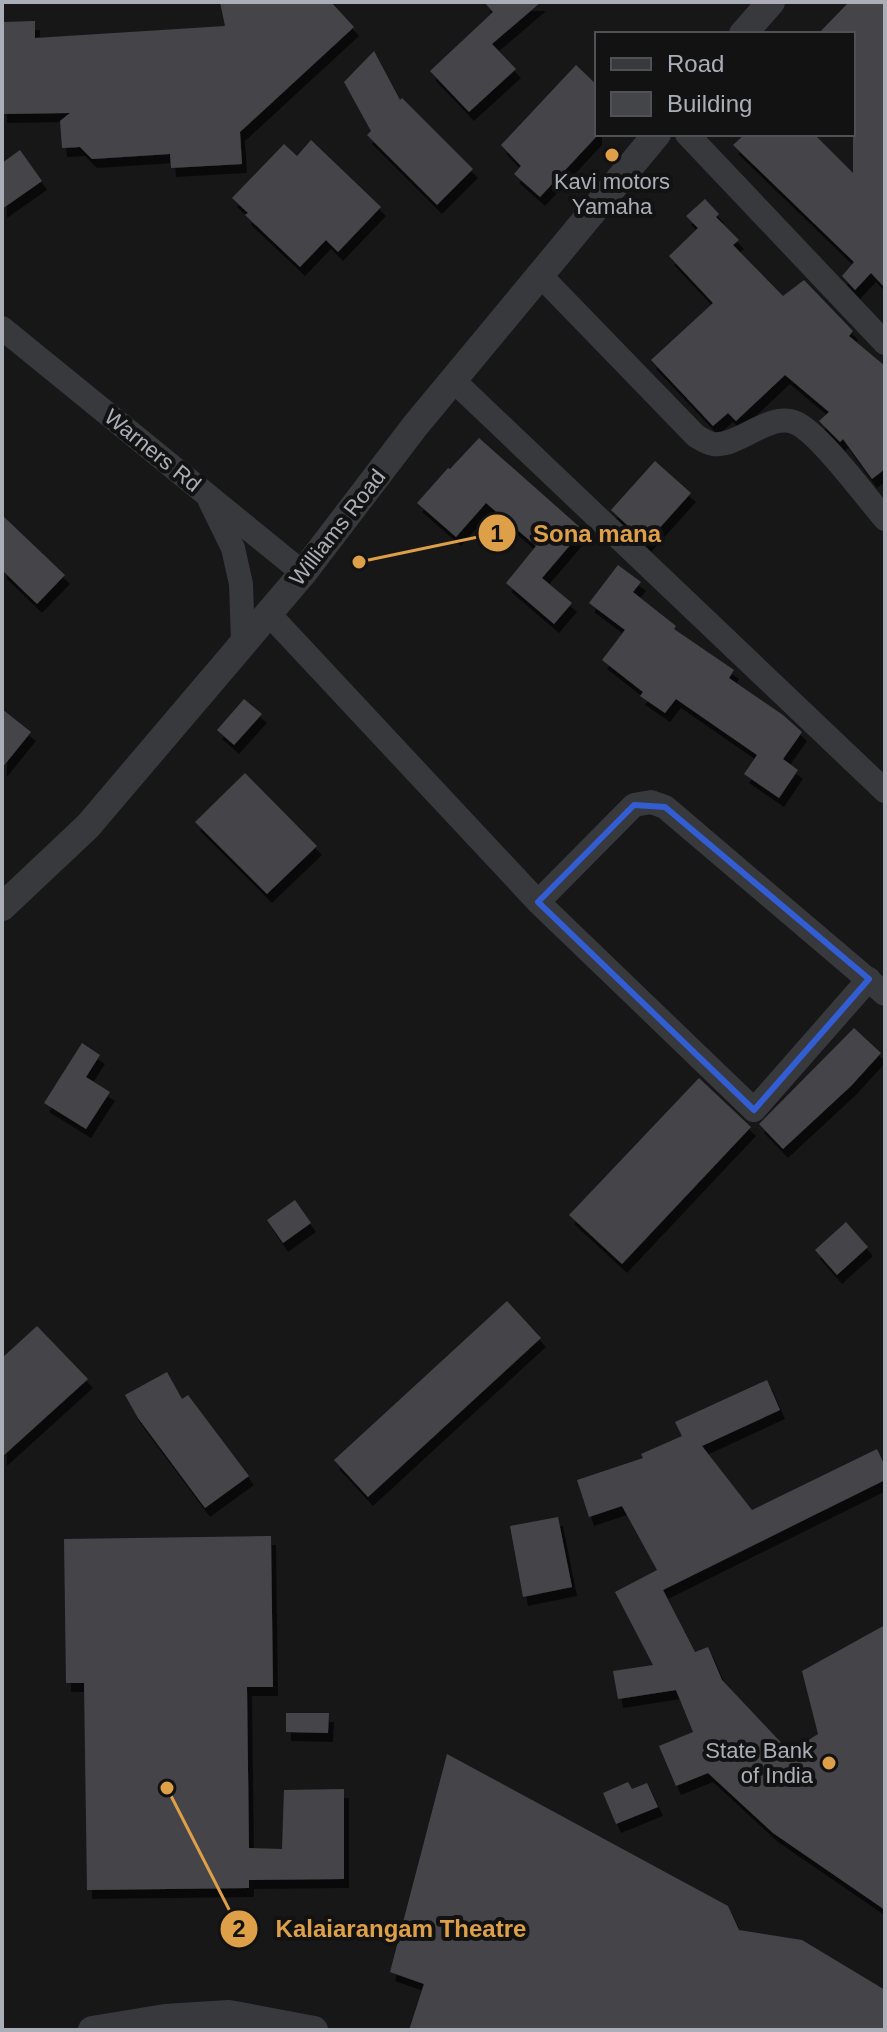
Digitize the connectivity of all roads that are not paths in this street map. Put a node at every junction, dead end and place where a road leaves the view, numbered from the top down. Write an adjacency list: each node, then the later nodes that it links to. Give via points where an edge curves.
1 (771, 2): 2 (street)
2 (745, 32)
3 (655, 136): 5 (street, Williams Road)
4 (689, 136): 7 (street)
5 (539, 274): 8 (street, Williams Road); 10 (street, via 696,436 712,444 729,442 773,423 793,421 810,431)
6 (2, 328): 9 (street, Warners Rd)
7 (885, 343)
8 (453, 380): 11 (street, Williams Road); 14 (street)
9 (208, 495): 11 (street, Warners Rd); 13 (street, via 233,548 241,584)
10 (885, 519)
11 (303, 573): 12 (street, Williams Road)
12 (268, 613): 13 (street, Williams Road); 15 (street)
13 (243, 641): 16 (street, Williams Road, via 88,826)
14 (885, 791)
15 (538, 902): 17 (street, via 634,805 651,802 665,807); 17 (street, via 754,1110)
16 (2, 907)
17 (877, 986)
18 (92, 2030): 19 (street, via 229,2014)
19 (314, 2030)

